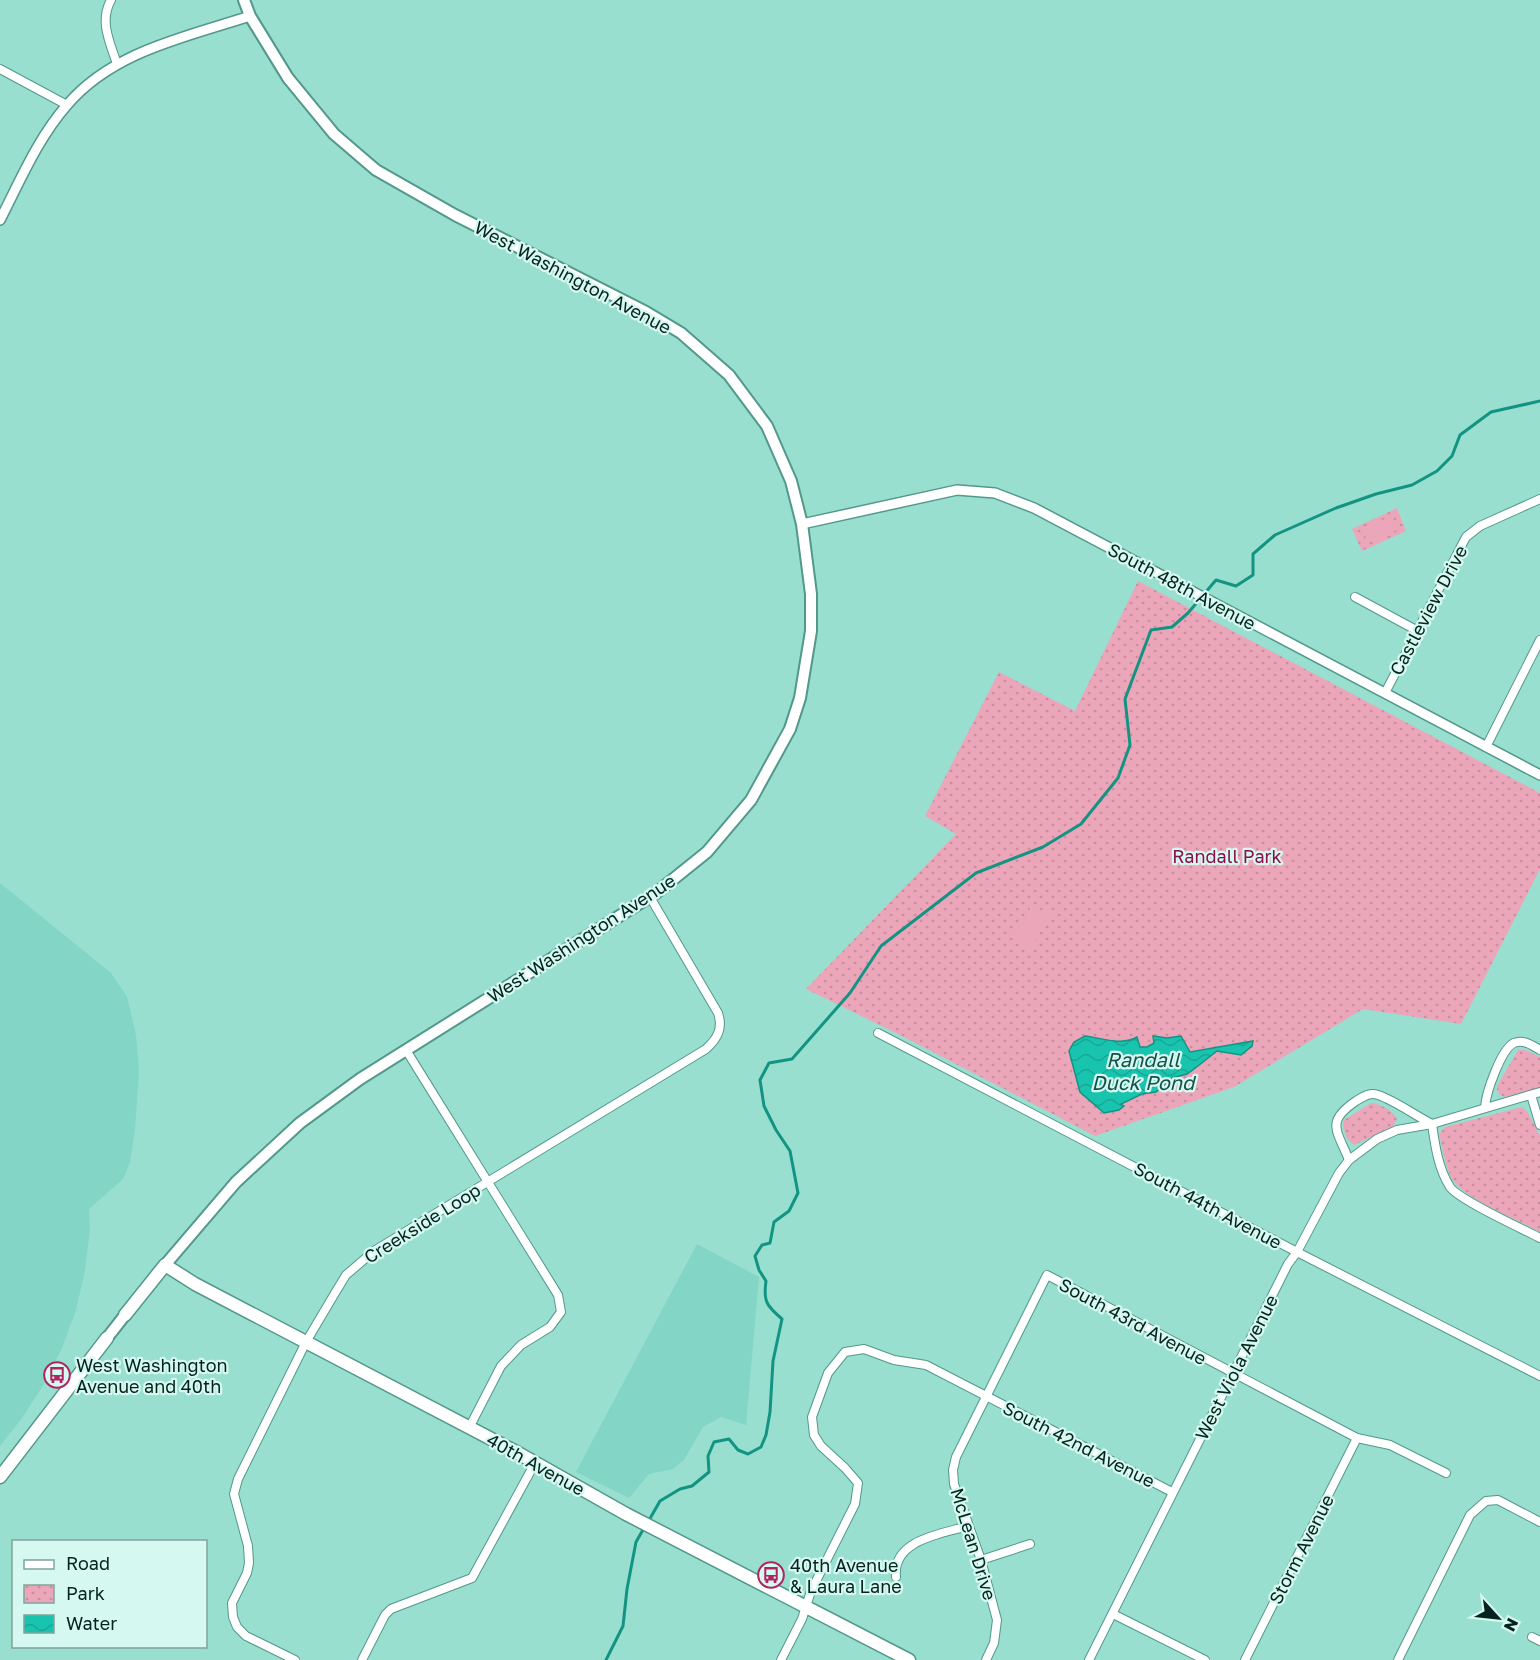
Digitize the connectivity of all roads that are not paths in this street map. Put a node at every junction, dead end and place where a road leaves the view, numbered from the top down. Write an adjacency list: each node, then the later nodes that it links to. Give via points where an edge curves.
1 (111, 0): 4 (street, via 106,28)
2 (244, 0): 3 (main road, West Washington Avenue)
3 (250, 16): 4 (street, via 144,51); 9 (main road, West Washington Avenue, via 288,78 334,134 376,170 455,215 646,312 681,333 729,375 767,426 791,481)
4 (117, 64): 6 (street)
5 (0, 69): 6 (street)
6 (67, 105): 7 (street, via 42,139)
7 (0, 219)
8 (1540, 499): 11 (street, Castleview Drive, via 1480,526 1466,537)
9 (802, 524): 13 (street, South 48th Avenue, via 957,490 995,493 1034,508); 16 (main road, West Washington Avenue, via 812,631 790,729 751,800 728,829 707,852)
10 (1355, 597): 11 (street)
11 (1416, 630): 13 (street, Castleview Drive)
12 (1540, 640): 14 (street)
13 (1384, 693): 14 (street, South 48th Avenue)
14 (1486, 747): 15 (street, South 48th Avenue)
15 (1540, 776)
16 (650, 897): 18 (main road, West Washington Avenue); 26 (street, Creekside Loop, via 718,1013 720,1030 714,1041)
17 (878, 1032): 28 (street, South 44th Avenue)
18 (406, 1050): 26 (street); 29 (main road, West Washington Avenue, via 300,1124 236,1182)
19 (1540, 1050): 22 (street, via 1525,1042 1513,1043 1508,1048 1488,1088)
20 (1540, 1092): 21 (street, West Viola Avenue)
21 (1531, 1095): 22 (street, West Viola Avenue); 24 (street)
22 (1485, 1107): 23 (street, West Viola Avenue)
23 (1432, 1124): 25 (street, West Viola Avenue, via 1377,1138); 25 (street, via 1378,1095 1365,1095 1336,1118 1335,1126); 27 (street, via 1437,1157 1451,1188)
24 (1540, 1125)
25 (1349, 1160): 28 (street, West Viola Avenue)
26 (488, 1182): 33 (street, Creekside Loop, via 358,1263 346,1275); 37 (street, via 558,1295 561,1312 550,1327 521,1345 501,1366)
27 (1540, 1238)
28 (1297, 1252): 34 (street, West Viola Avenue); 35 (street, South 44th Avenue)
29 (165, 1265): 31 (main road, West Washington Avenue); 33 (main road, 40th Avenue)
30 (1047, 1275): 34 (street, South 43rd Avenue); 36 (street, McLean Drive)
31 (125, 1315): 32 (main road, West Washington Avenue)
32 (107, 1338): 41 (main road, West Washington Avenue)
33 (306, 1342): 37 (main road, 40th Avenue); 52 (street, Creekside Loop, via 234,1494 249,1563 232,1603 233,1617 246,1636)
34 (1234, 1374): 38 (street, South 43rd Avenue); 42 (street, West Viola Avenue)
35 (1540, 1376)
36 (985, 1396): 42 (street, South 42nd Avenue); 44 (street, McLean Drive, via 953,1470); 48 (street, South 42nd Avenue, via 926,1365 894,1360 864,1349 845,1352 828,1373 812,1417 813,1435 858,1483 855,1504)
37 (469, 1428): 39 (main road, 40th Avenue)
38 (1357, 1438): 40 (street, South 43rd Avenue, via 1390,1445); 59 (street, Storm Avenue)
39 (535, 1463): 48 (main road, 40th Avenue); 53 (street, via 472,1578 391,1609)
40 (1446, 1473)
41 (0, 1477)
42 (1172, 1492): 49 (street, West Viola Avenue)
43 (1540, 1522): 60 (street, via 1498,1500 1486,1501 1470,1515)
44 (968, 1526): 46 (street, McLean Drive); 47 (street, via 919,1541 903,1552 895,1565)
45 (1030, 1544): 46 (street)
46 (981, 1560): 56 (street, McLean Drive, via 997,1620 994,1643)
47 (896, 1577)
48 (806, 1607): 54 (street); 55 (main road, 40th Avenue)
49 (1113, 1614): 57 (street, West Viola Avenue); 58 (street)
50 (1532, 1637): 51 (street)
51 (1540, 1641)
52 (295, 1660)
53 (362, 1660)
54 (781, 1660)
55 (909, 1660)
56 (986, 1660)
57 (1089, 1660)
58 (1205, 1660)
59 (1245, 1660)
60 (1398, 1660)

